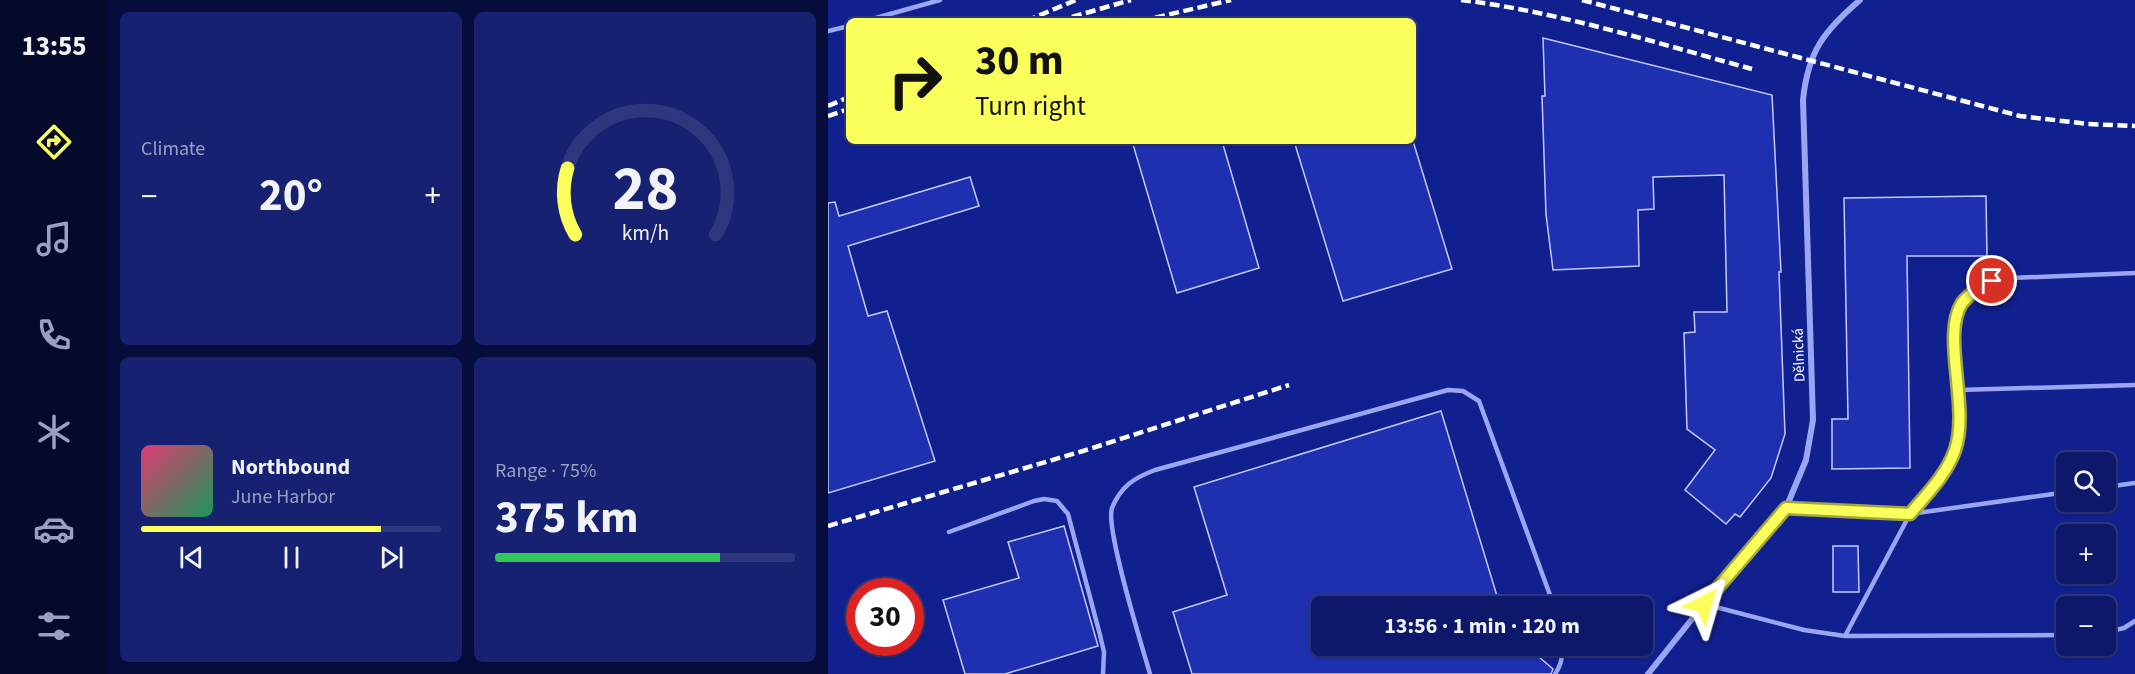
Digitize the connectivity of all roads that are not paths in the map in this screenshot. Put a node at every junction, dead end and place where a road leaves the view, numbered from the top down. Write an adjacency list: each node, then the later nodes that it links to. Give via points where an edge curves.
1 (940, 0): 3 (lane)
2 (1860, 0): 12 (street, Dělnická, via 1826,32 1805,83 1813,420 1806,460)
3 (876, 18)
4 (846, 27): 5 (lane)
5 (828, 32)
6 (2135, 273): 8 (lane, via 2011,278 1992,281 1976,290 1962,303 1954,323)
7 (2135, 385): 8 (lane)
8 (1959, 390): 13 (lane, via 1955,449 1944,471)
9 (2135, 483): 10 (lane)
10 (2116, 486)
11 (2056, 494): 13 (lane)
12 (1786, 508): 13 (lane); 16 (street, Dělnická)
13 (1910, 514): 20 (lane)
14 (949, 532): 22 (lane, via 1034,501 1057,501 1068,514 1095,613 1104,652)
15 (1550, 596): 23 (lane, via 1479,401 1463,391 1448,390 1134,478 1111,511 1113,538)
16 (1704, 604): 20 (lane, via 1804,630); 25 (street, Dělnická)
17 (2135, 621): 18 (lane)
18 (2116, 630)
19 (2056, 635): 20 (lane)
20 (1845, 636)
21 (1561, 656): 24 (lane)
22 (1103, 674)
23 (1150, 674)
24 (1555, 674)
25 (1648, 674)

